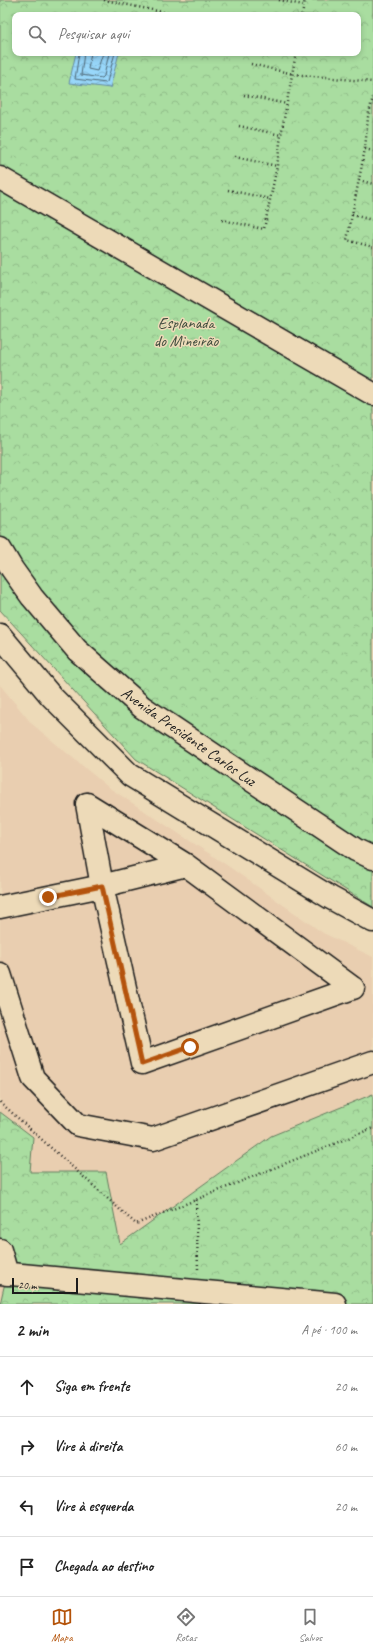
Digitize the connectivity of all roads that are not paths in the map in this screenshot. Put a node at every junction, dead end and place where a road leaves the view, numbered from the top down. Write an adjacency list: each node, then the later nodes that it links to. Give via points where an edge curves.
1 (0, 178): 2 (main road)
2 (373, 394)
3 (0, 549): 5 (main road, Avenida Presidente Carlos Luz, via 32,597 77,650 142,707 350,846)
4 (0, 635): 9 (main road, via 51,696 130,775)
5 (373, 858)
6 (186, 865): 7 (main road); 7 (main road, via 87,804); 7 (main road, via 353,988 142,1064)
7 (102, 886): 8 (main road)
8 (0, 907)
9 (373, 921)
10 (0, 974): 11 (main road, via 33,1078 78,1125 153,1139)
11 (373, 1062)
12 (0, 1250): 13 (main road)
13 (4, 1273): 14 (main road)
14 (335, 1304)

